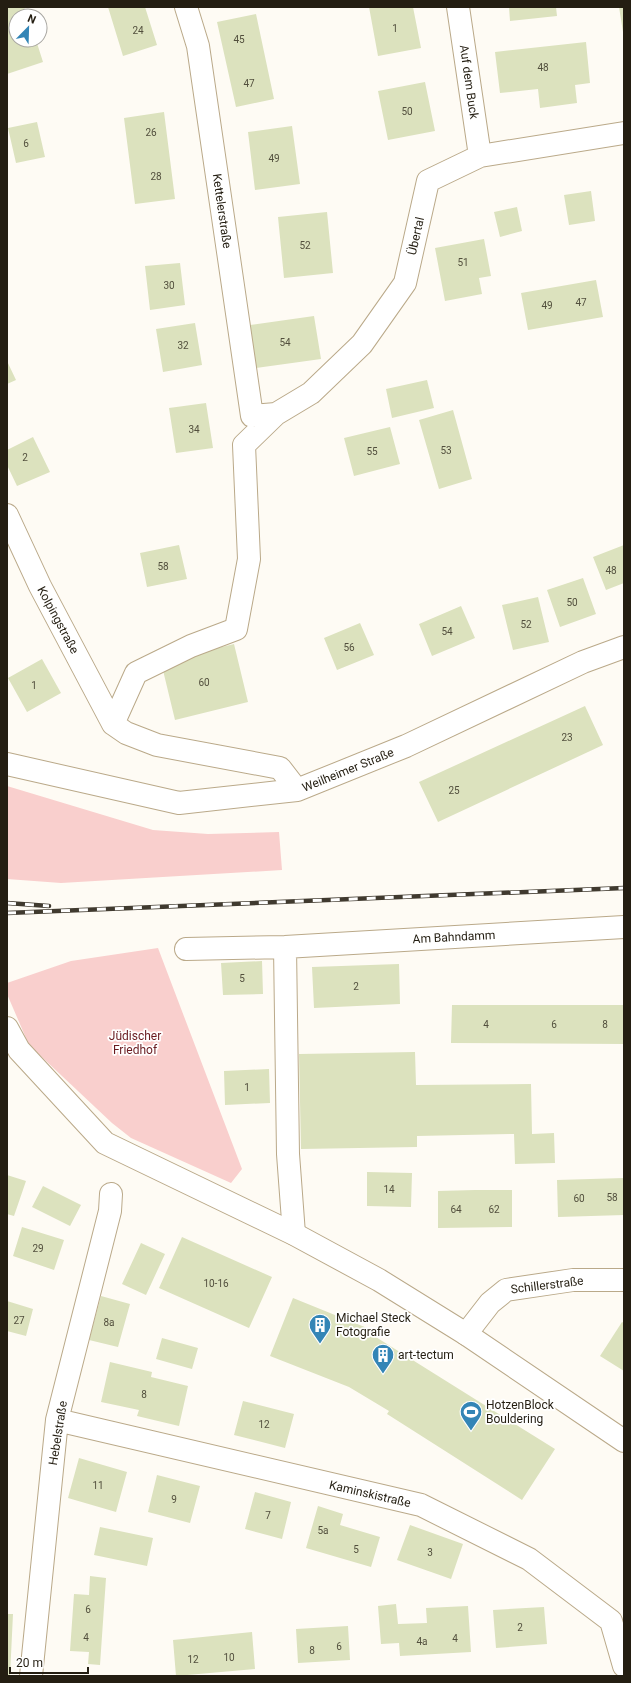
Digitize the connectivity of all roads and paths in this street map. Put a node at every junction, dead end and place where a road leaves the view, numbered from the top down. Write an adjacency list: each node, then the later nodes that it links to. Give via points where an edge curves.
1 (186, 7): 6 (street, Kettelerstraße, via 198,46)
2 (458, 7): 4 (street, Auf dem Buck)
3 (624, 133): 4 (street, Übertal)
4 (480, 156): 5 (street, Übertal, via 428,181 405,283 362,344 311,394)
5 (276, 414): 6 (street, Übertal); 9 (street, via 244,445 249,559 236,629 191,646 136,673)
6 (252, 416)
7 (7, 515): 9 (street, Kolpingstraße, via 40,586)
8 (624, 647): 11 (street, Weilheimer Straße, via 583,662 406,746)
9 (113, 724): 11 (street, via 126,733 157,745 280,768)
10 (7, 764): 11 (street, Weilheimer Straße, via 179,803)
11 (297, 790)
12 (624, 927): 13 (street, Am Bahndamm)
13 (285, 947): 14 (street, Am Bahndamm); 17 (street, via 288,1154)
14 (186, 950)
15 (7, 1028): 17 (street, via 19,1050 105,1143)
16 (112, 1194): 20 (street, Hebelstraße, via 110,1211)
17 (294, 1234): 19 (street, via 379,1280)
18 (624, 1280): 19 (street, Schillerstraße, via 573,1280 506,1290 490,1303)
19 (466, 1334): 21 (street)
20 (57, 1420): 22 (street, Kaminskistraße, via 421,1505 529,1558 610,1621); 23 (street, Hebelstraße)
21 (624, 1441)
22 (624, 1666)
23 (31, 1676)

